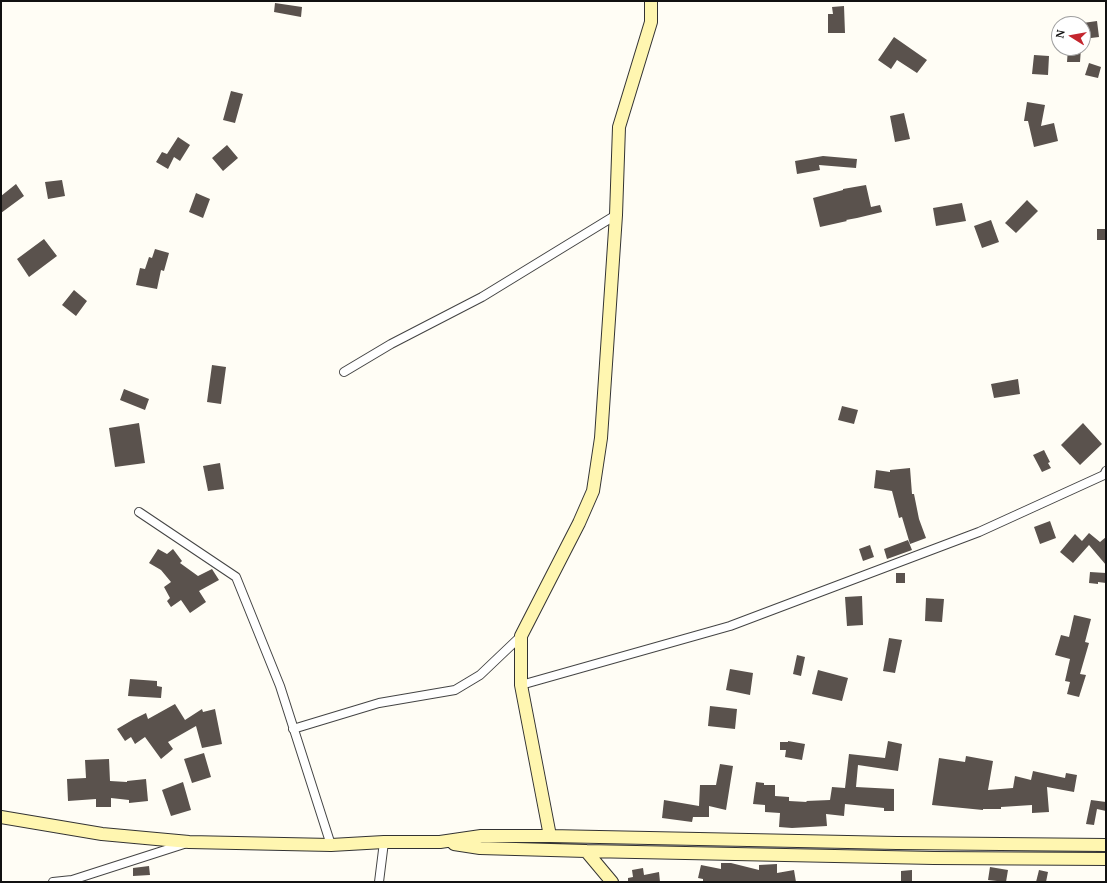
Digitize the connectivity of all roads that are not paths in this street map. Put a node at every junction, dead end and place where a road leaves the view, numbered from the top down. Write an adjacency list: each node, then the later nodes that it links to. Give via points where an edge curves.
1 (651, 1): 2 (main road, via 650,22 620,127)
2 (616, 216): 3 (street, via 482,297 391,344); 6 (main road, via 601,438 593,491)
3 (344, 372)
4 (1106, 471): 7 (street, via 1104,475 979,532 730,626)
5 (139, 512): 8 (street, via 236,577 280,686)
6 (521, 636): 7 (main road); 8 (street, via 480,675 455,690 379,702)
7 (522, 685): 10 (main road)
8 (293, 728): 14 (street)
9 (1, 817): 11 (main road, via 102,834)
10 (550, 836): 13 (main road, via 481,836); 15 (main road)
11 (189, 842): 14 (main road); 18 (street, via 72,880)
12 (384, 842): 13 (main road); 14 (main road); 19 (street)
13 (440, 842): 16 (main road, via 480,848)
14 (331, 845)
15 (1106, 845)
16 (586, 851): 17 (main road); 20 (main road)
17 (1106, 859)
18 (53, 882)
19 (379, 882)
20 (612, 882)

